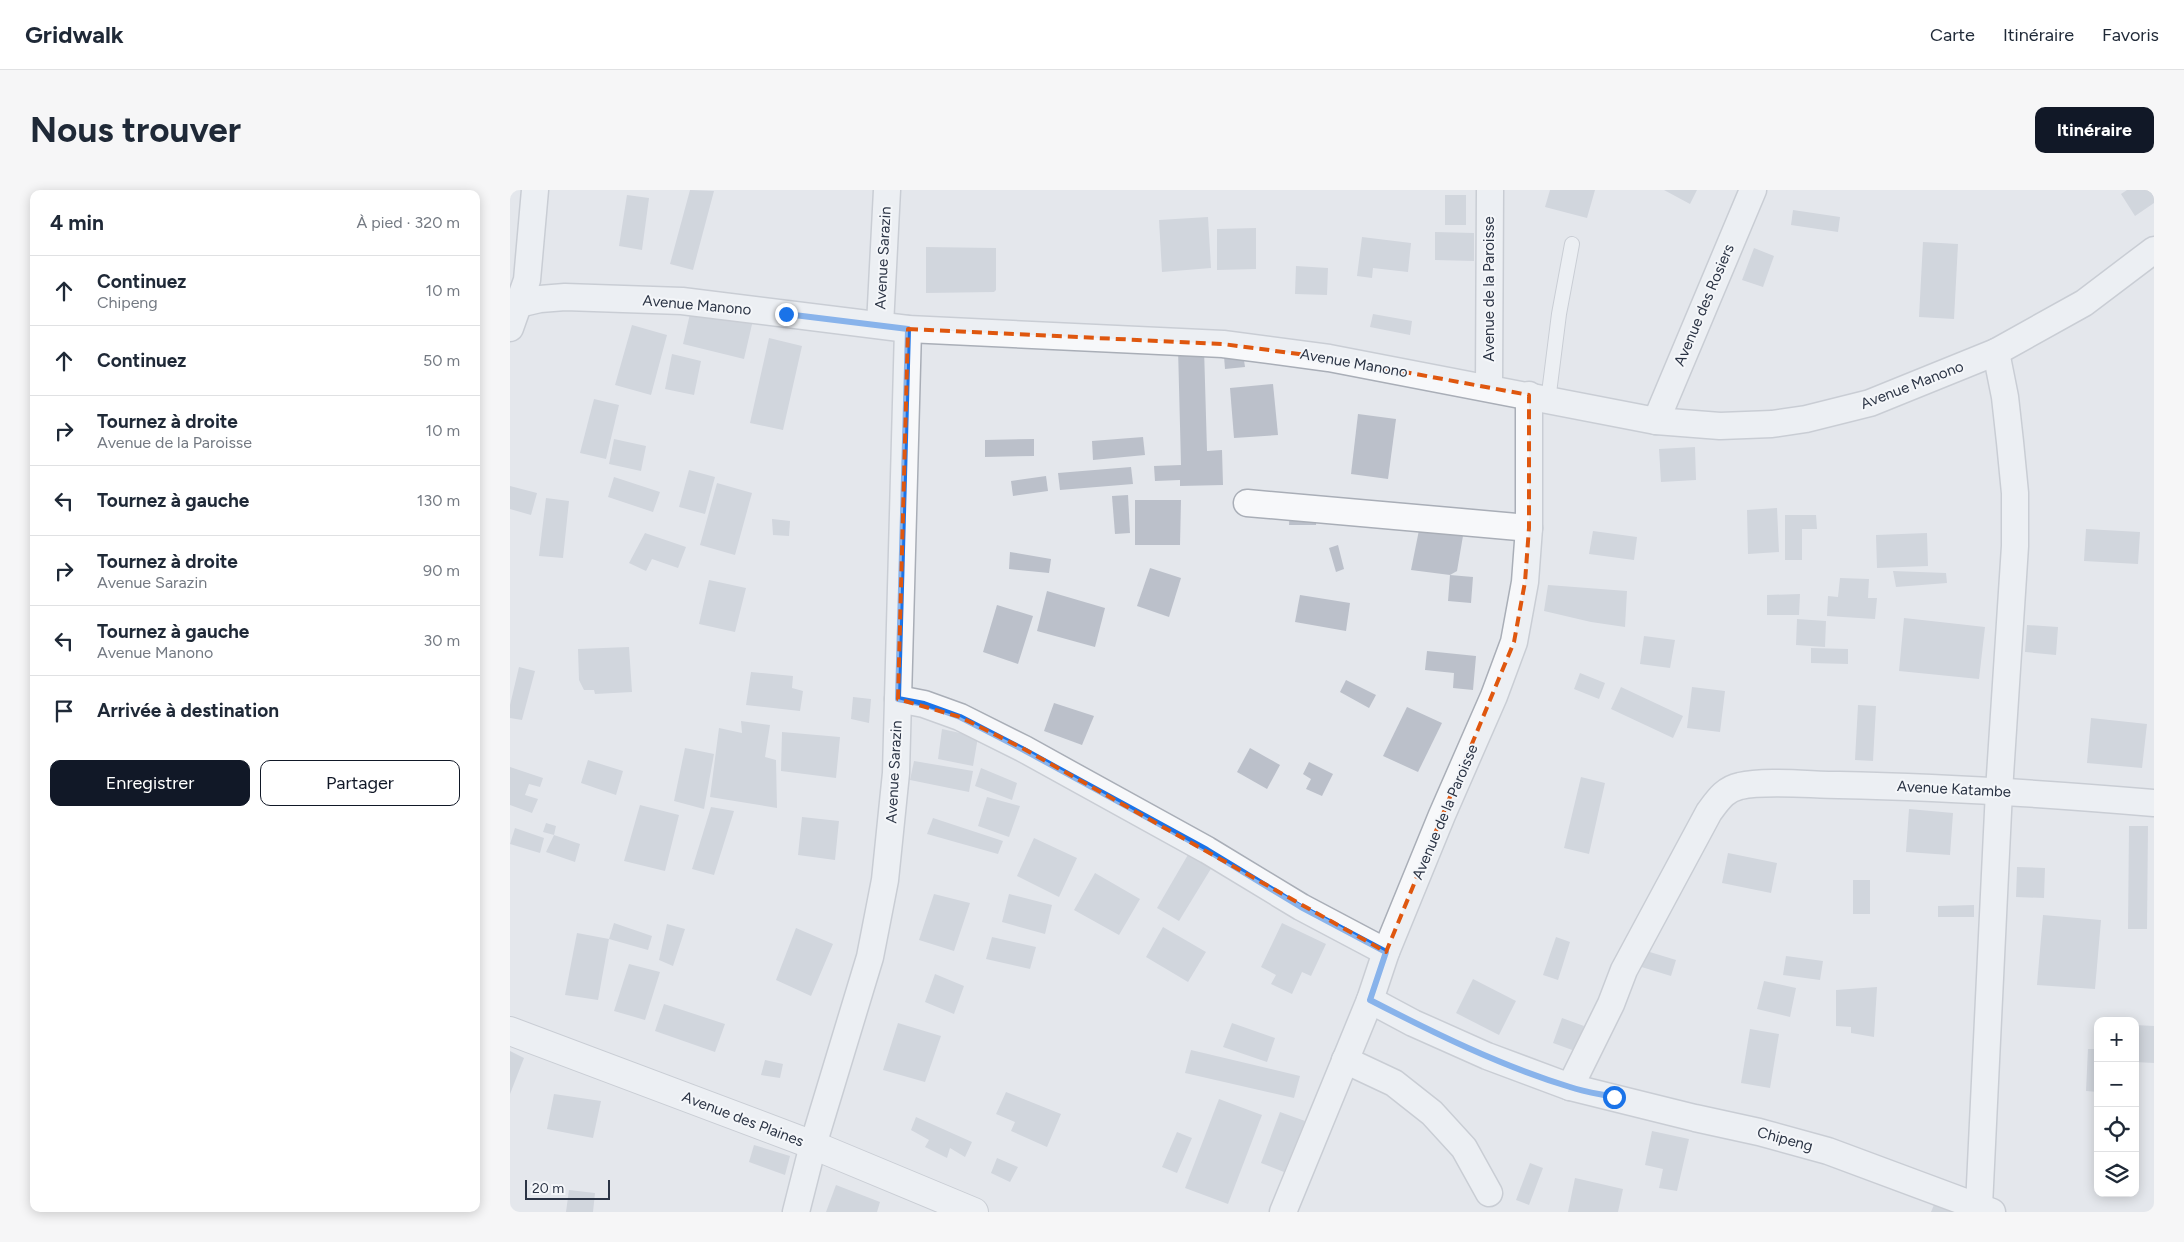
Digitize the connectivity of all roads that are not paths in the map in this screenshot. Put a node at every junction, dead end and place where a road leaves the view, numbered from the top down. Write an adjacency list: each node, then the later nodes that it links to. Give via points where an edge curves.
1 (535, 190): 7 (street, via 527,280)
2 (887, 190): 8 (street, Avenue Sarazin)
3 (1490, 190): 11 (street, Avenue de la Paroisse)
4 (1753, 190): 13 (street, Avenue des Rosiers)
5 (1572, 244): 12 (lane)
6 (2154, 250): 10 (street, Avenue Manono, via 2084,303)
7 (513, 313): 8 (street, Avenue Manono, via 540,299 565,297 682,301)
8 (880, 325): 9 (street, Avenue Manono)
9 (908, 329): 11 (street, Avenue Manono, via 1223,344 1329,358); 16 (street, Avenue Sarazin)
10 (1996, 352): 13 (street, Avenue Manono, via 1870,403 1806,419 1720,426); 17 (street, via 2005,397 2015,493 2013,594)
11 (1489, 387): 12 (street, Avenue Manono)
12 (1539, 398): 13 (street, Avenue Manono); 15 (street, Avenue de la Paroisse)
13 (1656, 421)
14 (1247, 503): 15 (street)
15 (1529, 528): 19 (street, Avenue de la Paroisse, via 1525,582 1514,642)
16 (898, 699): 19 (street, via 960,717 1024,750); 24 (street, Avenue Sarazin, via 896,773 877,924)
17 (1999, 791): 18 (street, Avenue Katambe); 23 (street, Avenue Katambe, via 1754,784 1730,788 1709,812 1624,970); 26 (street)
18 (2154, 803)
19 (1386, 952): 20 (street, Avenue de la Paroisse)
20 (1370, 1000): 22 (street, Avenue de la Paroisse); 23 (street, Chipeng, via 1487,1056)
21 (510, 1032): 24 (street, Avenue des Plaines)
22 (1345, 1060): 25 (street, via 1394,1083 1432,1113 1464,1148); 29 (street, Avenue de la Paroisse)
23 (1570, 1087): 26 (street, Chipeng, via 1828,1151)
24 (813, 1145): 27 (street, Avenue Sarazin); 28 (street, Avenue des Plaines)
25 (1488, 1193)
26 (1986, 1209)
27 (796, 1212)
28 (974, 1212)
29 (1283, 1212)

